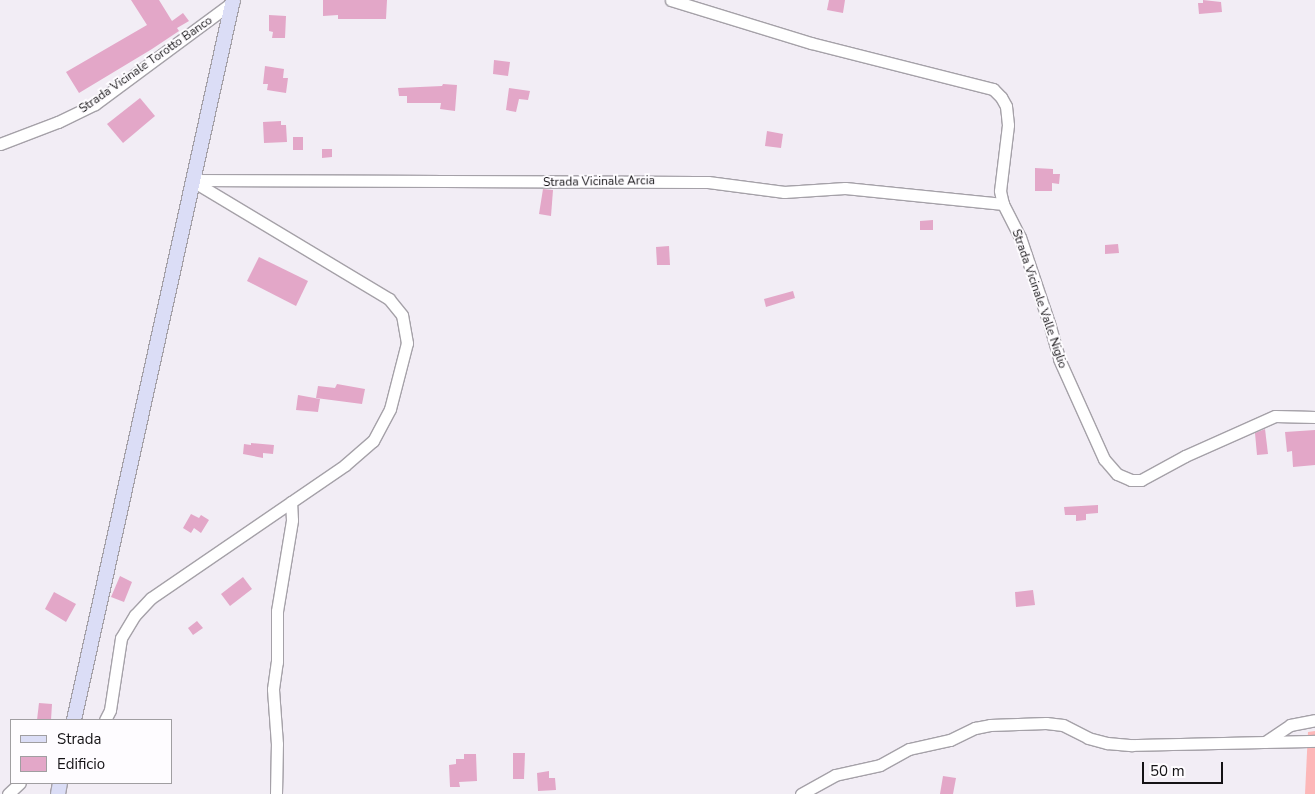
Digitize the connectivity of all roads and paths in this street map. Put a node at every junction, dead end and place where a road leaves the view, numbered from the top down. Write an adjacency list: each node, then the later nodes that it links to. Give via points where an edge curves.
1 (671, 0): 5 (street, Strada Vicinale Valle Niglio, via 811,43 992,89 1006,106 1006,147 1000,191)
2 (233, 1): 3 (street, Strada Vicinale Torotto Banco, via 94,104); 4 (main road)
3 (0, 144)
4 (192, 180): 5 (street, Strada Vicinale Arcia, via 708,182 784,192 845,188); 7 (street, via 389,299 402,315 407,343 390,409 373,441 345,465); 8 (main road)
5 (1003, 204): 6 (street, Strada Vicinale Valle Niglio, via 1020,237 1059,360 1104,459 1117,474 1141,480 1276,416)
6 (1315, 417)
7 (291, 502): 9 (street, via 151,598 135,615 121,638 110,710); 15 (street, via 292,520 278,611 273,689)
8 (74, 719)
9 (106, 719)
10 (1315, 720): 12 (street, via 1290,725)
11 (1315, 741): 12 (street)
12 (1263, 743): 16 (street, via 1245,740 1178,745 1107,743 1088,738 1063,725 990,725 950,740 909,749 880,765 835,775)
13 (19, 784): 14 (street)
14 (8, 794)
15 (276, 794)
16 (802, 794)

